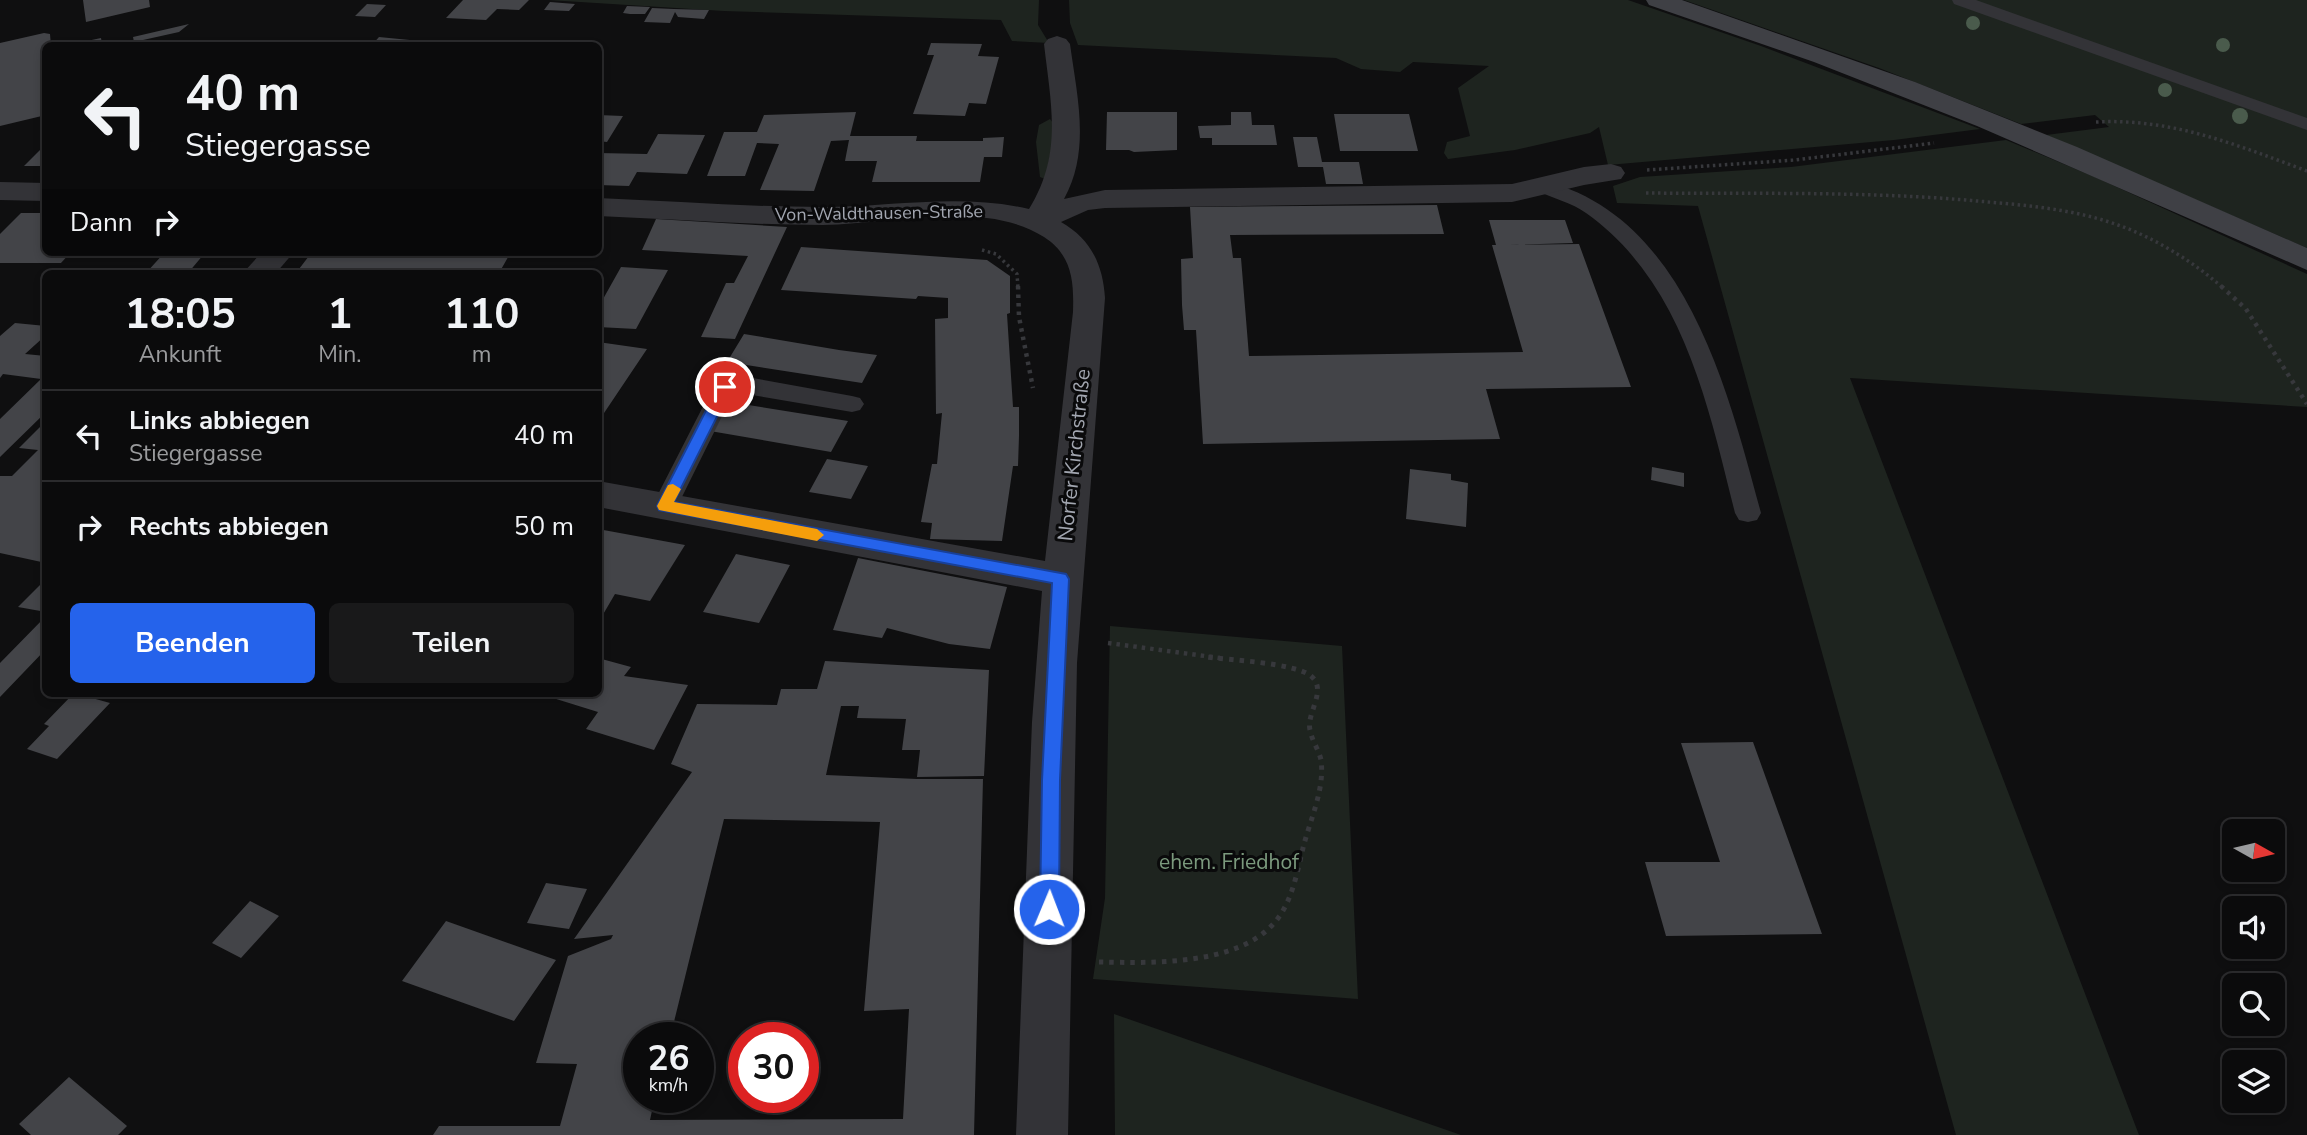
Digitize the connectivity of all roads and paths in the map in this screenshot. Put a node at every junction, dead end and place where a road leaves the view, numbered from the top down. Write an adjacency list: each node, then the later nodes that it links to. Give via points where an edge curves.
1 (1658, 0): 18 (main road, via 1976,116)
2 (1960, 0): 5 (lane)
3 (1057, 44): 14 (street, via 1065,123 1063,166)
4 (2103, 121): 7 (path, via 2150,121 2182,127)
5 (2307, 124)
6 (1918, 145): 8 (path, via 1773,162)
7 (2307, 171)
8 (1611, 173): 9 (street)
9 (1544, 187): 14 (street, via 1512,193 1105,199 1082,202); 25 (lane, via 1601,213 1656,271 1693,335 1709,375)
10 (42, 192): 12 (street)
11 (1640, 193): 21 (path, via 1921,196 2025,206 2119,225 2164,246 2214,280 2246,309)
12 (4, 195)
13 (602, 207): 14 (street, Von-Waldthausen-Straße, via 822,216 967,210 999,212)
14 (1036, 222): 15 (street, Von-Waldthausen-Straße)
15 (1069, 242): 22 (street, Norfer Kirchstraße, via 1090,281)
16 (973, 249): 22 (path, via 996,254 1017,274 1019,317 1037,398)
17 (275, 256): 19 (street)
18 (2307, 260)
19 (262, 270)
20 (852, 404): 24 (lane, via 736,383 725,387)
21 (2307, 404)
22 (1077, 419): 26 (street, Norfer Kirchstraße)
23 (602, 495): 24 (street)
24 (665, 506): 26 (street)
25 (1748, 513)
26 (1060, 579): 28 (street, Norfer Kirchstraße)
27 (1164, 648): 28 (path, via 1299,669 1313,677 1318,696 1309,722 1320,753 1321,774 1293,885 1268,930 1237,947 1157,961)
28 (1049, 961): 29 (street, Norfer Kirchstraße)
29 (1042, 1135)

